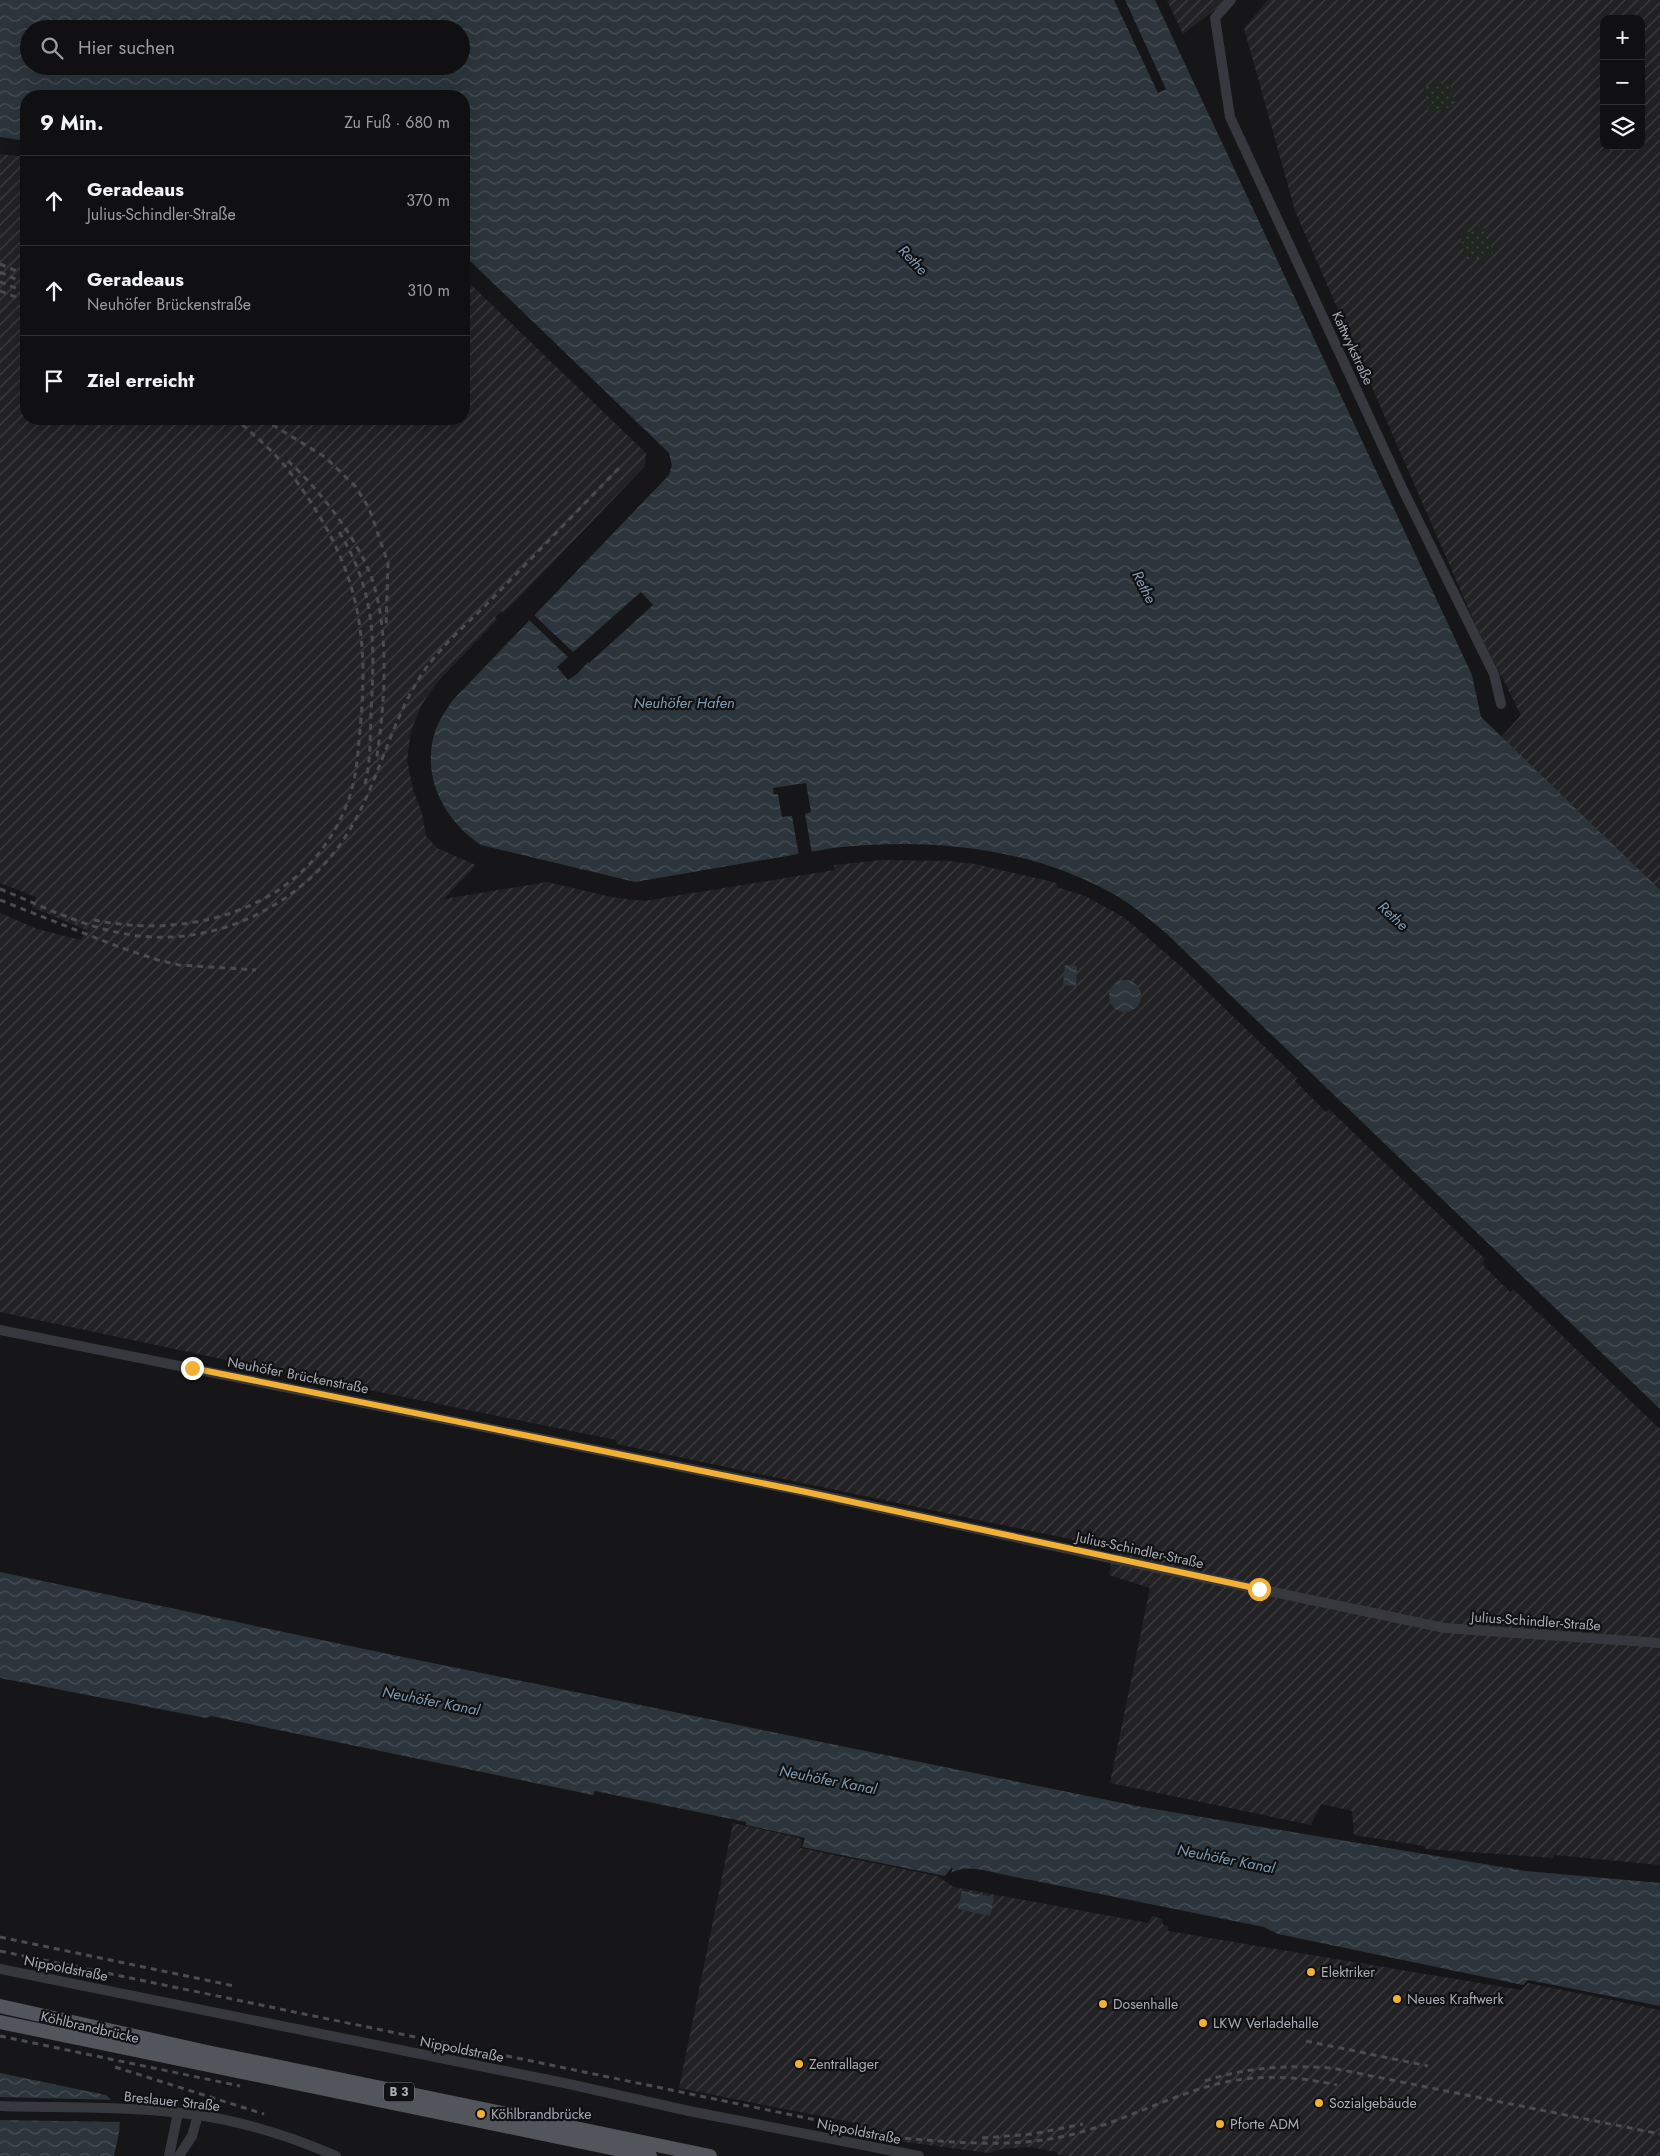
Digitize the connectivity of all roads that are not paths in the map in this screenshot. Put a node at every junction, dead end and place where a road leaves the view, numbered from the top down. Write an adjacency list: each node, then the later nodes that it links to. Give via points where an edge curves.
1 (1231, 0): 2 (street, Kattwykstraße, via 1215,18 1230,117 1403,490 1494,674)
2 (1501, 704)
3 (0, 1330): 4 (street, Neuhöfer Brückenstraße)
4 (678, 1466): 5 (street, Julius-Schindler-Straße, via 1446,1628)
5 (1660, 1643)
6 (0, 1969): 17 (street, Nippoldstraße)
7 (0, 2006): 16 (main road, Köhlbrandbrücke / B 3)
8 (0, 2022): 15 (main road, Köhlbrandbrücke / B 3)
9 (0, 2106): 10 (street, Breslauer Straße)
10 (178, 2113): 11 (street, Breslauer Straße); 12 (street)
11 (198, 2115): 13 (street, via 192,2136); 14 (street, Breslauer Straße, via 271,2132)
12 (169, 2156)
13 (179, 2156)
14 (336, 2156)
15 (650, 2156)
16 (710, 2156)
17 (919, 2156)

